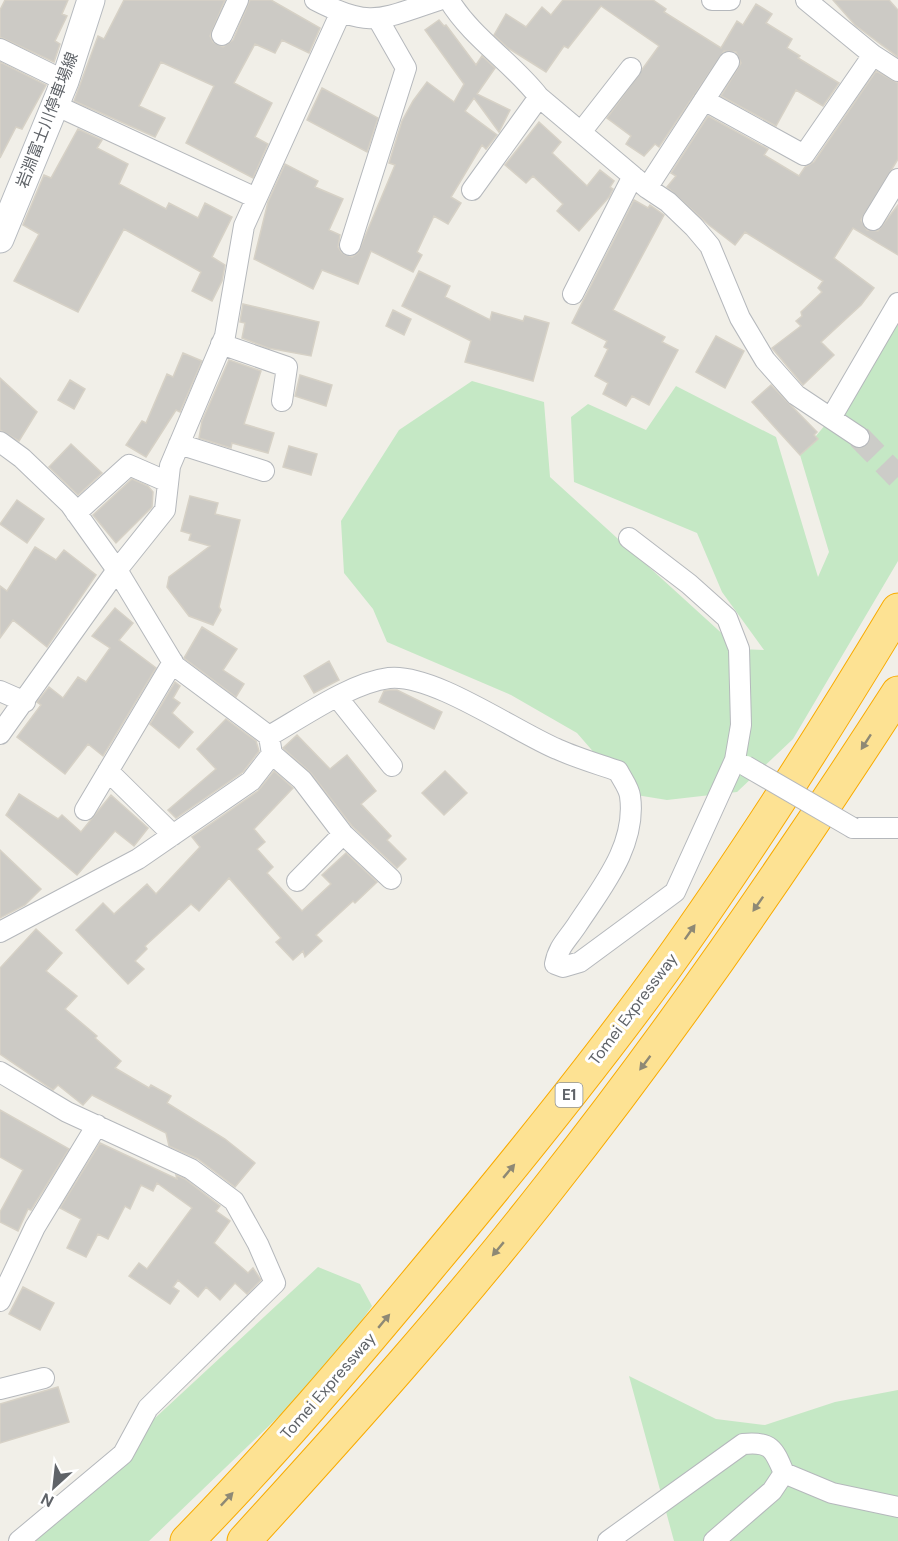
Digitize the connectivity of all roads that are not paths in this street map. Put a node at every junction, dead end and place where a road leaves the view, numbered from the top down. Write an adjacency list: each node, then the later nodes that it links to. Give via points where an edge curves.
1 (91, 0): 17 (main road, 岩淵富士川停車場線)
2 (238, 0): 11 (street)
3 (315, 0): 9 (street)
4 (439, 0): 10 (street)
5 (449, 0): 18 (street, via 460,18)
6 (712, 0): 7 (street)
7 (730, 0)
8 (806, 0): 13 (street)
9 (340, 14): 10 (street); 24 (street)
10 (378, 20): 27 (street, via 406,68)
11 (222, 35)
12 (0, 49): 17 (street)
13 (873, 55): 16 (street); 19 (street, via 804,155)
14 (729, 62): 19 (street)
15 (631, 68): 20 (street)
16 (898, 71)
17 (60, 93): 24 (street); 26 (main road, 岩淵富士川停車場線)
18 (539, 97): 20 (street); 23 (street)
19 (705, 100): 22 (street)
20 (581, 132): 22 (street)
21 (898, 179): 25 (street)
22 (640, 182): 28 (street); 32 (street, via 668,202 710,246 740,318 765,360 795,395)
23 (472, 190)
24 (256, 198): 30 (street, via 244,226)
25 (873, 219)
26 (0, 239)
27 (350, 244)
28 (573, 294)
29 (898, 303): 32 (street)
30 (221, 344): 31 (street, via 287,367); 35 (street)
31 (282, 400)
32 (831, 418): 33 (street)
33 (859, 437)
34 (0, 442): 38 (street, via 22,458)
35 (179, 444): 36 (street); 37 (street)
36 (264, 471)
37 (168, 482): 38 (street, via 129,465); 40 (street, via 165,510)
38 (76, 513): 40 (street)
39 (629, 538): 49 (street, via 727,618 739,649)
40 (117, 570): 42 (street); 46 (street)
41 (898, 610): 67 (highway, Tomei Expressway / E1, one-way to 41, via 304,1415 535,1140 662,971 747,849 826,730)
42 (173, 662): 48 (street); 51 (street)
43 (0, 691): 46 (street)
44 (898, 693): 68 (highway, E1, one-way to 68, via 748,918 549,1188 350,1425)
45 (337, 697): 48 (street); 49 (street, via 390,678 423,684 471,704 556,749 618,771 630,794 629,833 612,873 558,948 555,964 563,967 580,962 607,944 675,892); 50 (street)
46 (25, 702): 47 (street)
47 (0, 734)
48 (271, 745): 54 (street); 55 (street, via 251,781)
49 (740, 763): 53 (street, bridge, via 853,828)
50 (392, 766)
51 (108, 771): 52 (street); 55 (street)
52 (85, 810)
53 (898, 828)
54 (343, 834): 56 (street); 57 (street)
55 (173, 835): 58 (street, via 138,859)
56 (391, 879)
57 (297, 881)
58 (0, 932)
59 (0, 1072): 60 (street, via 67,1112)
60 (98, 1125): 61 (street, via 35,1227); 66 (street, via 191,1169 234,1201 275,1283 148,1408 123,1454)
61 (0, 1301)
62 (44, 1378): 63 (street)
63 (0, 1389)
64 (784, 1473): 65 (street, via 831,1493); 69 (street, via 774,1450 759,1442 743,1444); 70 (street, via 772,1491)
65 (898, 1507)
66 (18, 1541)
67 (187, 1541)
68 (244, 1541)
69 (608, 1541)
70 (714, 1541)

